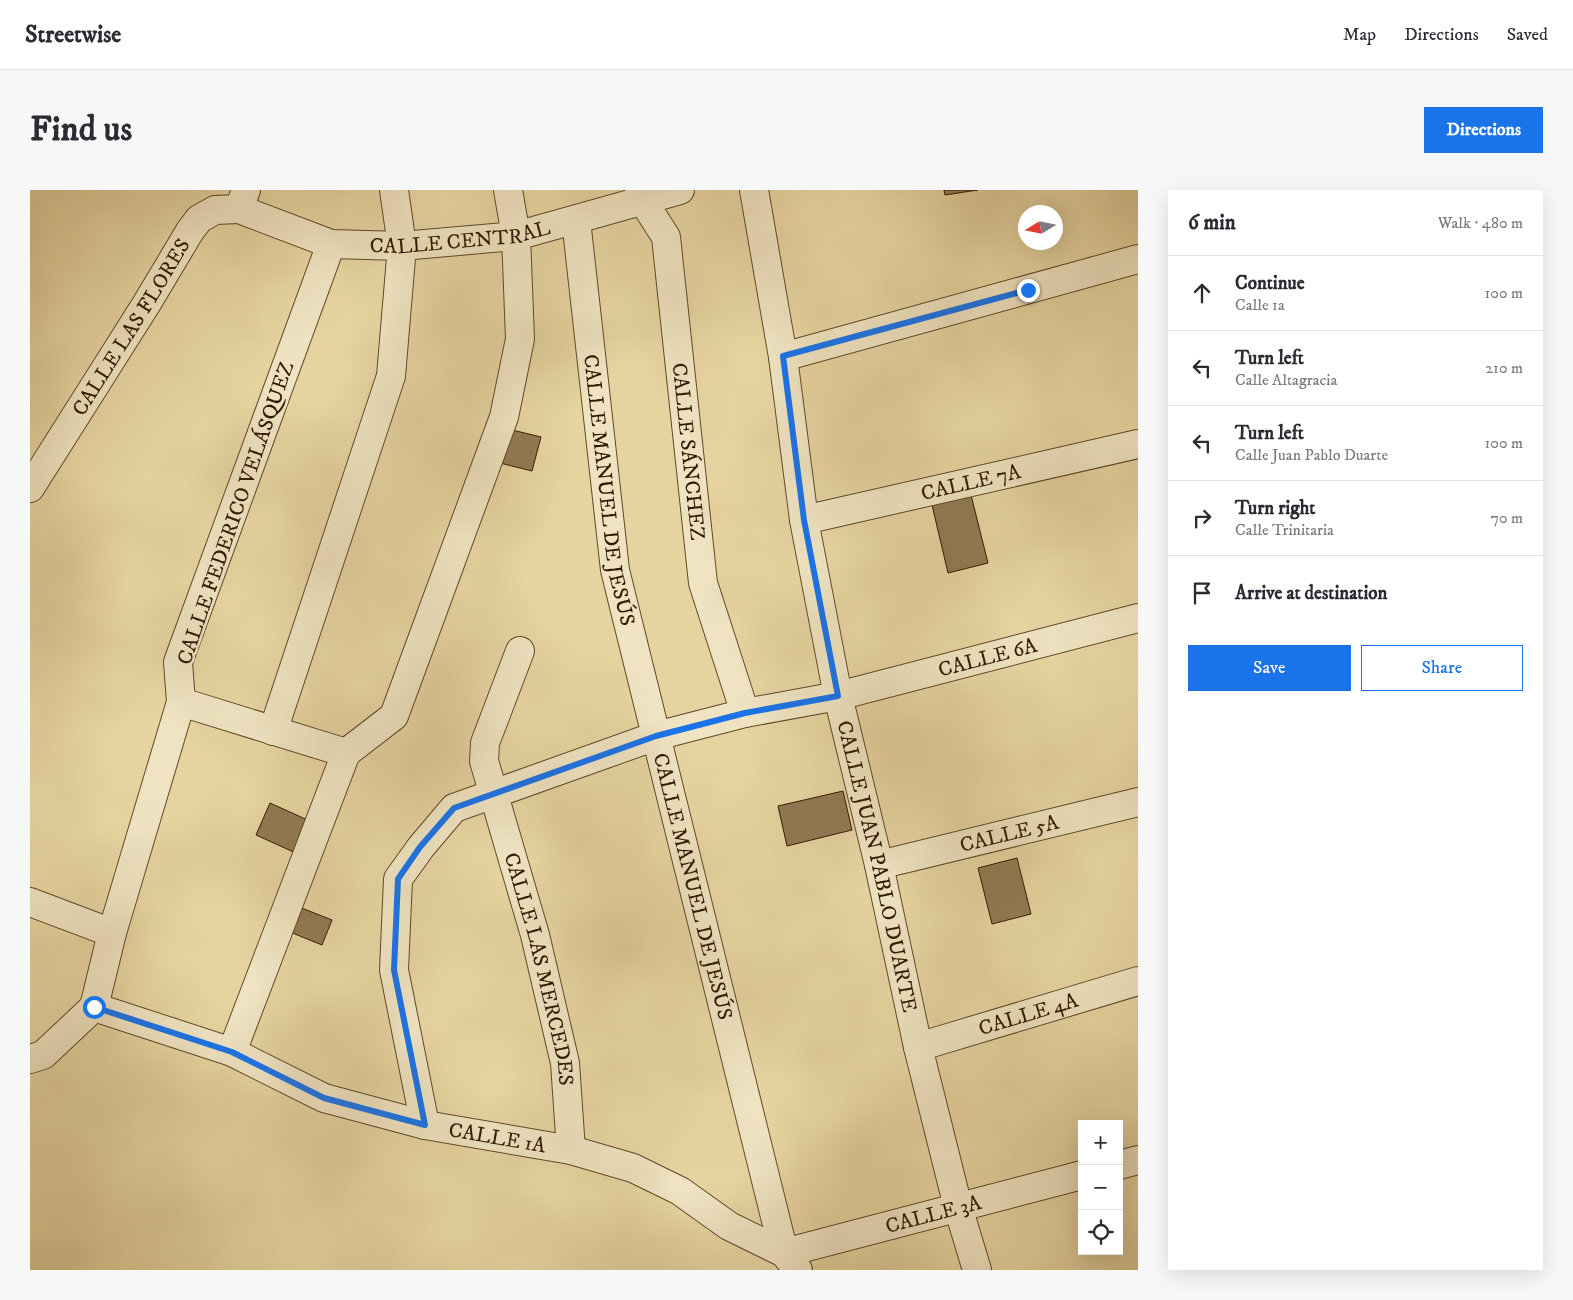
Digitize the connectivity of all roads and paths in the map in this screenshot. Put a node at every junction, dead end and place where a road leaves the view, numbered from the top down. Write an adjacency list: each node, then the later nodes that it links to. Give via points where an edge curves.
1 (394, 190): 10 (street)
2 (508, 190): 8 (street)
3 (680, 190): 5 (street, CALLE CENTRAL)
4 (754, 190): 12 (street, CALLE JUAN PABLO DUARTE)
5 (641, 195): 7 (street, CALLE CENTRAL); 20 (street, CALLE SÁNCHEZ, via 666,237 703,583)
6 (243, 200): 9 (street, CALLE CENTRAL); 14 (street, CALLE LAS FLORES, via 199,219 190,231)
7 (576, 220): 8 (street, CALLE CENTRAL); 22 (street, CALLE MANUEL DE JESÚS, via 615,570)
8 (516, 236): 10 (street, CALLE CENTRAL); 23 (street, via 520,339 504,417 394,716)
9 (331, 244): 10 (street, CALLE CENTRAL); 19 (street, CALLE FEDERICO VELÁSQUEZ, via 178,662)
10 (402, 246): 21 (street, via 391,376)
11 (1138, 259): 12 (street)
12 (783, 356): 15 (street, CALLE JUAN PABLO DUARTE)
13 (1138, 444): 15 (street, CALLE 7A)
14 (30, 488)
15 (804, 520): 18 (street, CALLE JUAN PABLO DUARTE)
16 (1138, 618): 18 (street, CALLE 6A)
17 (520, 651): 24 (street, CALLE LAS MERCEDES, via 486,743 484,761)
18 (838, 696): 20 (street, CALLE 6A); 26 (street, CALLE JUAN PABLO DUARTE)
19 (181, 702): 21 (street); 28 (street, CALLE FEDERICO VELÁSQUEZ)
20 (745, 713): 22 (street, CALLE 6A)
21 (273, 730): 23 (street)
22 (656, 736): 24 (street, CALLE 6A); 40 (street, CALLE MANUEL DE JESÚS)
23 (346, 753): 32 (street)
24 (494, 793): 34 (street, CALLE 6A, via 454,808 420,847 398,879 394,970); 35 (street, CALLE LAS MERCEDES, via 535,935 564,1063)
25 (1138, 802): 26 (street, CALLE 5A)
26 (879, 865): 31 (street, CALLE JUAN PABLO DUARTE)
27 (30, 902): 28 (street)
28 (112, 933): 30 (street, CALLE FEDERICO VELÁSQUEZ)
29 (1138, 981): 31 (street, CALLE 4A)
30 (94, 1007): 32 (street, CALLE 1A); 33 (street)
31 (918, 1047): 39 (street, CALLE JUAN PABLO DUARTE)
32 (232, 1052): 34 (street, CALLE 1A, via 324,1098)
33 (36, 1057)
34 (425, 1125): 35 (street, CALLE 1A)
35 (571, 1150): 40 (street, CALLE 1A, via 633,1168 680,1191 729,1226)
36 (1138, 1160): 37 (street)
37 (1123, 1164)
38 (1078, 1176): 39 (street, CALLE 3A)
39 (958, 1207): 40 (street, CALLE 3A); 41 (street, CALLE JUAN PABLO DUARTE)
40 (791, 1261)
41 (977, 1270)

